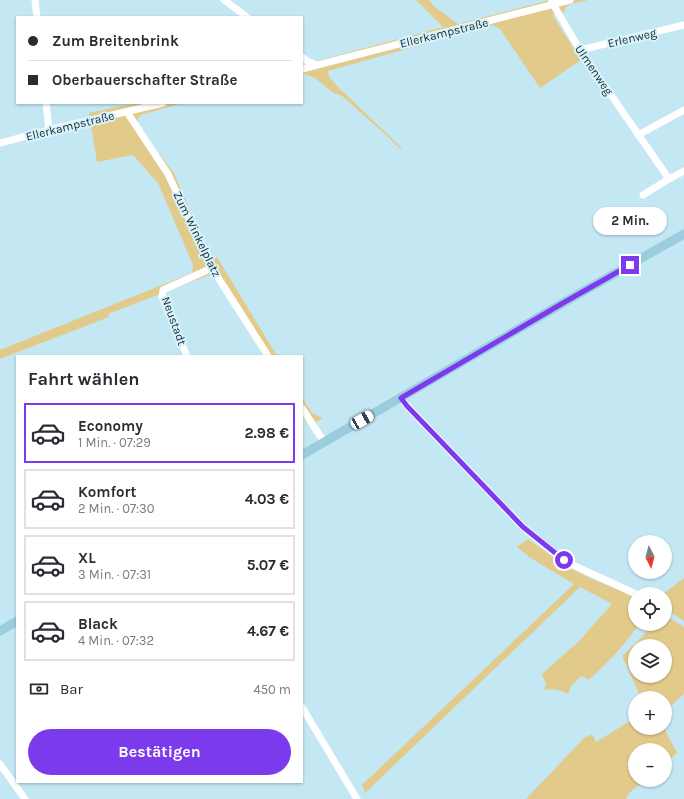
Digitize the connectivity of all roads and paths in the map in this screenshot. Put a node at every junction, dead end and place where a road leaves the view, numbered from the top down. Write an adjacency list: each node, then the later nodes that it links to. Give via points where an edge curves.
1 (35, 0): 5 (street)
2 (224, 0): 6 (street)
3 (570, 0): 4 (street, Ellerkampstraße)
4 (552, 2): 8 (street, Ulmenweg); 10 (street, Ellerkampstraße)
5 (37, 16)
6 (246, 16)
7 (684, 25): 8 (street, Erlenweg)
8 (580, 50): 17 (street, Ulmenweg)
9 (303, 58): 10 (street)
10 (317, 65): 11 (street, Ellerkampstraße)
11 (303, 69)
12 (46, 104): 16 (street)
13 (159, 104): 15 (street, Ellerkampstraße)
14 (684, 110): 17 (street)
15 (127, 112): 16 (street, Ellerkampstraße); 23 (street, Zum Winkelplatz, via 168,174)
16 (49, 130): 18 (street, Ellerkampstraße)
17 (638, 135): 20 (street, Ulmenweg)
18 (0, 143)
19 (684, 171): 20 (street)
20 (669, 180): 21 (street)
21 (643, 195)
22 (684, 234): 26 (main road)
23 (212, 268): 24 (street, Neustadt, via 163,290 162,297); 25 (street, Zum Winkelplatz)
24 (187, 355)
25 (267, 355)
26 (401, 398): 28 (main road); 30 (street, via 523,527 564,560)
27 (303, 410): 28 (street)
28 (324, 442): 29 (main road)
29 (303, 454)
30 (628, 590)
31 (16, 622): 32 (main road)
32 (0, 631)
33 (303, 709): 36 (street)
34 (0, 764): 35 (street)
35 (25, 799)
36 (357, 799)

